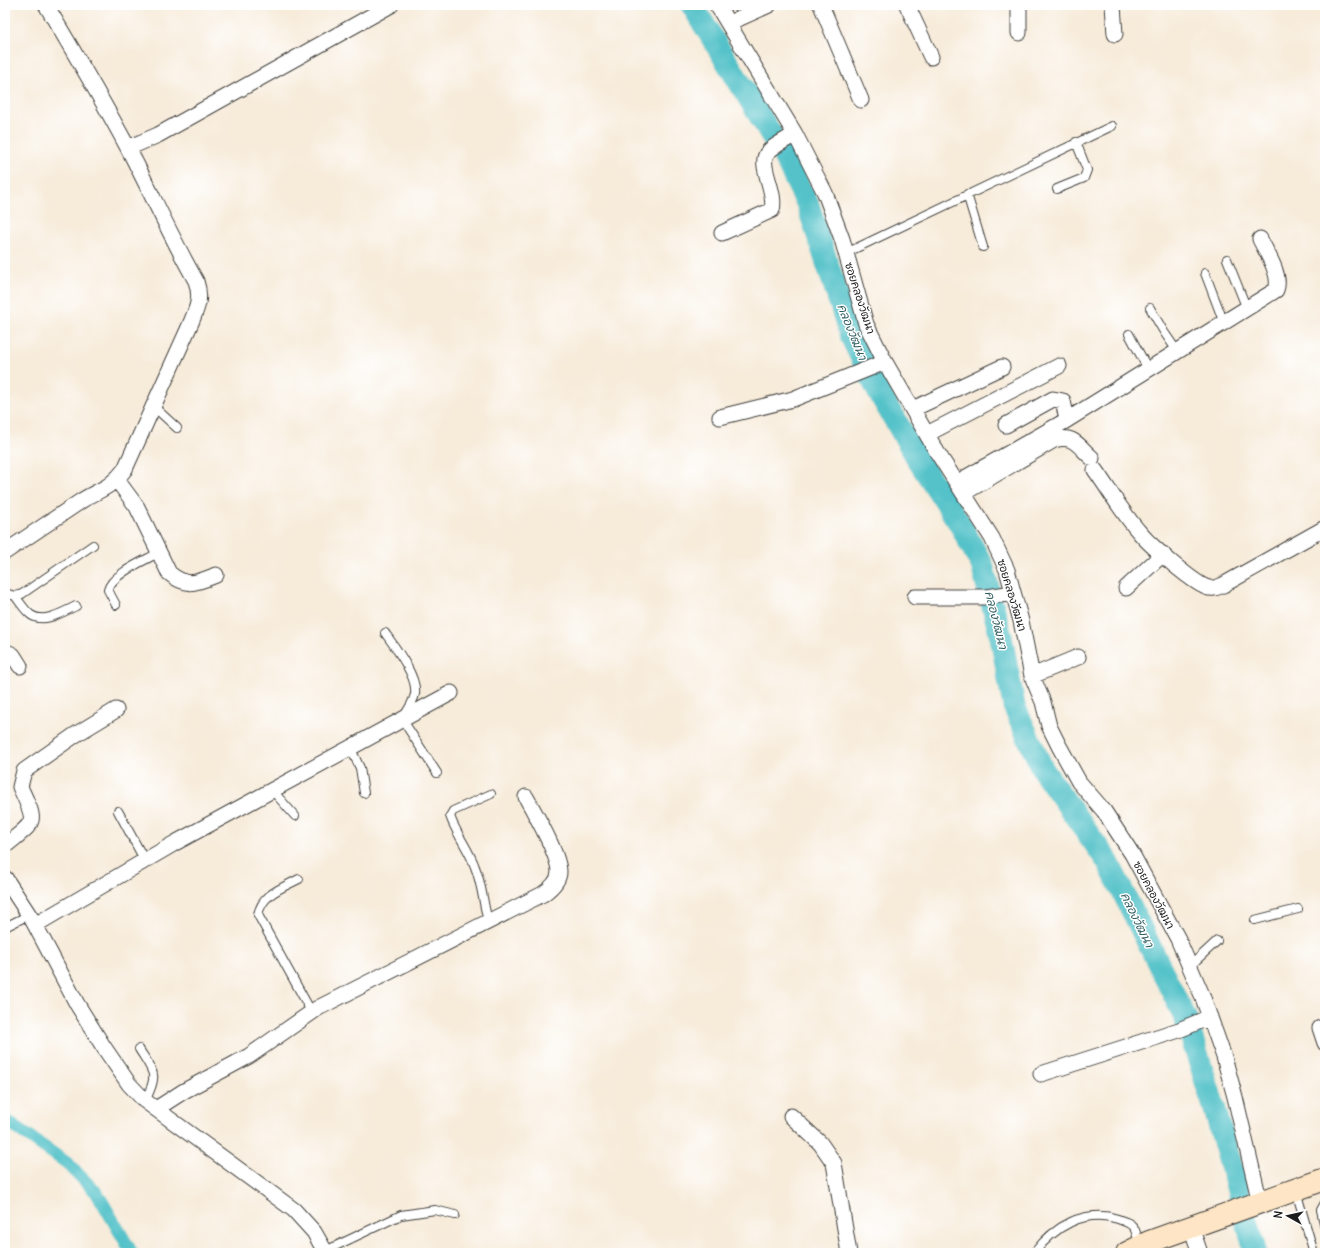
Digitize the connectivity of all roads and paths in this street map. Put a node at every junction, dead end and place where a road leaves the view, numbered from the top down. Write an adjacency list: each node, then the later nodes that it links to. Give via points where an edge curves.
1 (46, 5): 17 (street)
2 (391, 5): 17 (street, via 158,135)
3 (717, 5): 9 (street, ซอยคลองวัฒนา)
4 (769, 5): 9 (street)
5 (821, 5): 13 (street)
6 (907, 5): 12 (street)
7 (1019, 5): 10 (street)
8 (1113, 5): 11 (street)
9 (729, 23): 15 (street, ซอยคลองวัฒนา)
10 (1019, 33)
11 (1115, 34)
12 (931, 57)
13 (861, 100)
14 (1112, 126): 16 (lane)
15 (790, 138): 20 (street, via 769,150 764,161 773,194 772,210); 23 (street, ซอยคลองวัฒนา, via 825,193)
16 (1076, 142): 18 (lane, via 1086,175); 19 (lane)
17 (128, 148): 35 (street, via 200,292 190,325)
18 (1057, 189)
19 (967, 194): 22 (lane); 23 (lane)
20 (722, 233)
21 (1260, 239): 27 (street, via 1278,285 1268,297)
22 (983, 247)
23 (846, 253): 31 (street, ซอยคลองวัฒนา)
24 (1227, 259): 27 (lane)
25 (1205, 273): 28 (lane)
26 (1150, 308): 30 (lane)
27 (1247, 309): 28 (street)
28 (1224, 322): 30 (street)
29 (1129, 334): 34 (lane)
30 (1178, 350): 34 (street)
31 (880, 364): 36 (street, ซอยคลองวัฒนา); 37 (street, via 793,399)
32 (1059, 366): 41 (street)
33 (1002, 367): 36 (street)
34 (1148, 369): 38 (street)
35 (154, 406): 40 (lane); 42 (street, via 125,469)
36 (913, 410): 41 (street, ซอยคลองวัฒนา)
37 (720, 417)
38 (1067, 420): 39 (street, via 1063,401 1052,399); 43 (street)
39 (1006, 425)
40 (177, 428)
41 (927, 434): 43 (street, ซอยคลองวัฒนา)
42 (117, 480): 46 (street, via 88,496); 47 (street, via 137,507)
43 (961, 487): 48 (street, via 1054,440 1065,437 1072,439 1094,464 1138,532); 52 (street, ซอยคลองวัฒนา, via 992,538 1007,570)
44 (1325, 528): 48 (street, via 1217,588 1209,588 1198,582)
45 (93, 545): 53 (lane, via 22,594)
46 (5, 552)
47 (158, 553): 49 (street, via 169,573 177,580 194,584); 55 (lane, via 118,576 110,584 108,590)
48 (1163, 554): 50 (street)
49 (216, 575)
50 (1126, 588)
51 (5, 592): 53 (lane)
52 (1009, 594): 54 (street, via 987,597); 61 (street, ซอยคลองวัฒนา)
53 (15, 596): 56 (lane, via 32,616 42,619)
54 (915, 597)
55 (116, 605)
56 (76, 606)
57 (385, 633): 64 (lane, via 414,682 415,693 412,703)
58 (5, 651): 60 (street, via 12,655)
59 (1078, 657): 61 (street)
60 (20, 666)
61 (1032, 676): 83 (street, ซอยคลองวัฒนา, via 1043,702 1049,726 1059,746 1079,782 1104,811 1132,854)
62 (451, 693): 64 (street)
63 (116, 710): 73 (street, via 24,771 20,787 33,814 33,821)
64 (402, 719): 65 (street); 66 (lane)
65 (350, 747): 67 (street); 68 (lane, via 360,768)
66 (438, 773)
67 (272, 790): 72 (lane); 74 (street)
68 (364, 793)
69 (491, 794): 80 (lane, via 453,811 450,816 475,865)
70 (526, 797): 80 (street, via 556,858 559,872 552,886 543,894)
71 (118, 811): 74 (lane)
72 (295, 816)
73 (5, 846)
74 (145, 861): 78 (street)
75 (5, 878): 78 (street)
76 (299, 879): 84 (lane, via 271,893 260,906 258,915)
77 (1298, 909): 79 (lane)
78 (32, 920): 81 (lane); 90 (street, via 77,1004 103,1046 129,1084)
79 (1255, 920)
80 (488, 921): 84 (street)
81 (5, 927)
82 (1217, 941): 83 (lane)
83 (1190, 966): 85 (street, ซอยคลองวัฒนา)
84 (312, 1013): 90 (street, via 249,1056 184,1092)
85 (1210, 1017): 89 (street, via 1179,1030); 95 (street, ซอยคลองวัฒนา, via 1235,1097)
86 (1320, 1028): 87 (street)
87 (1325, 1043)
88 (139, 1049): 90 (lane, via 153,1071)
89 (1041, 1074)
90 (151, 1105): 100 (street, via 294,1210 314,1232)
91 (791, 1116): 101 (street, via 820,1143 834,1163)
92 (1325, 1179): 93 (main road)
93 (1296, 1190): 95 (main road); 104 (lane)
94 (1325, 1203): 98 (lane, via 1321,1210)
95 (1248, 1206): 97 (main road)
96 (456, 1215): 100 (lane, via 435,1210 401,1215)
97 (1191, 1227): 99 (main road); 103 (street)
98 (1325, 1228)
99 (1133, 1250): 102 (lane, via 1134,1228 1127,1222 1093,1215 1070,1222 1046,1237)
100 (322, 1252)
101 (849, 1253)
102 (1034, 1253)
103 (1200, 1253)
104 (1314, 1253)

